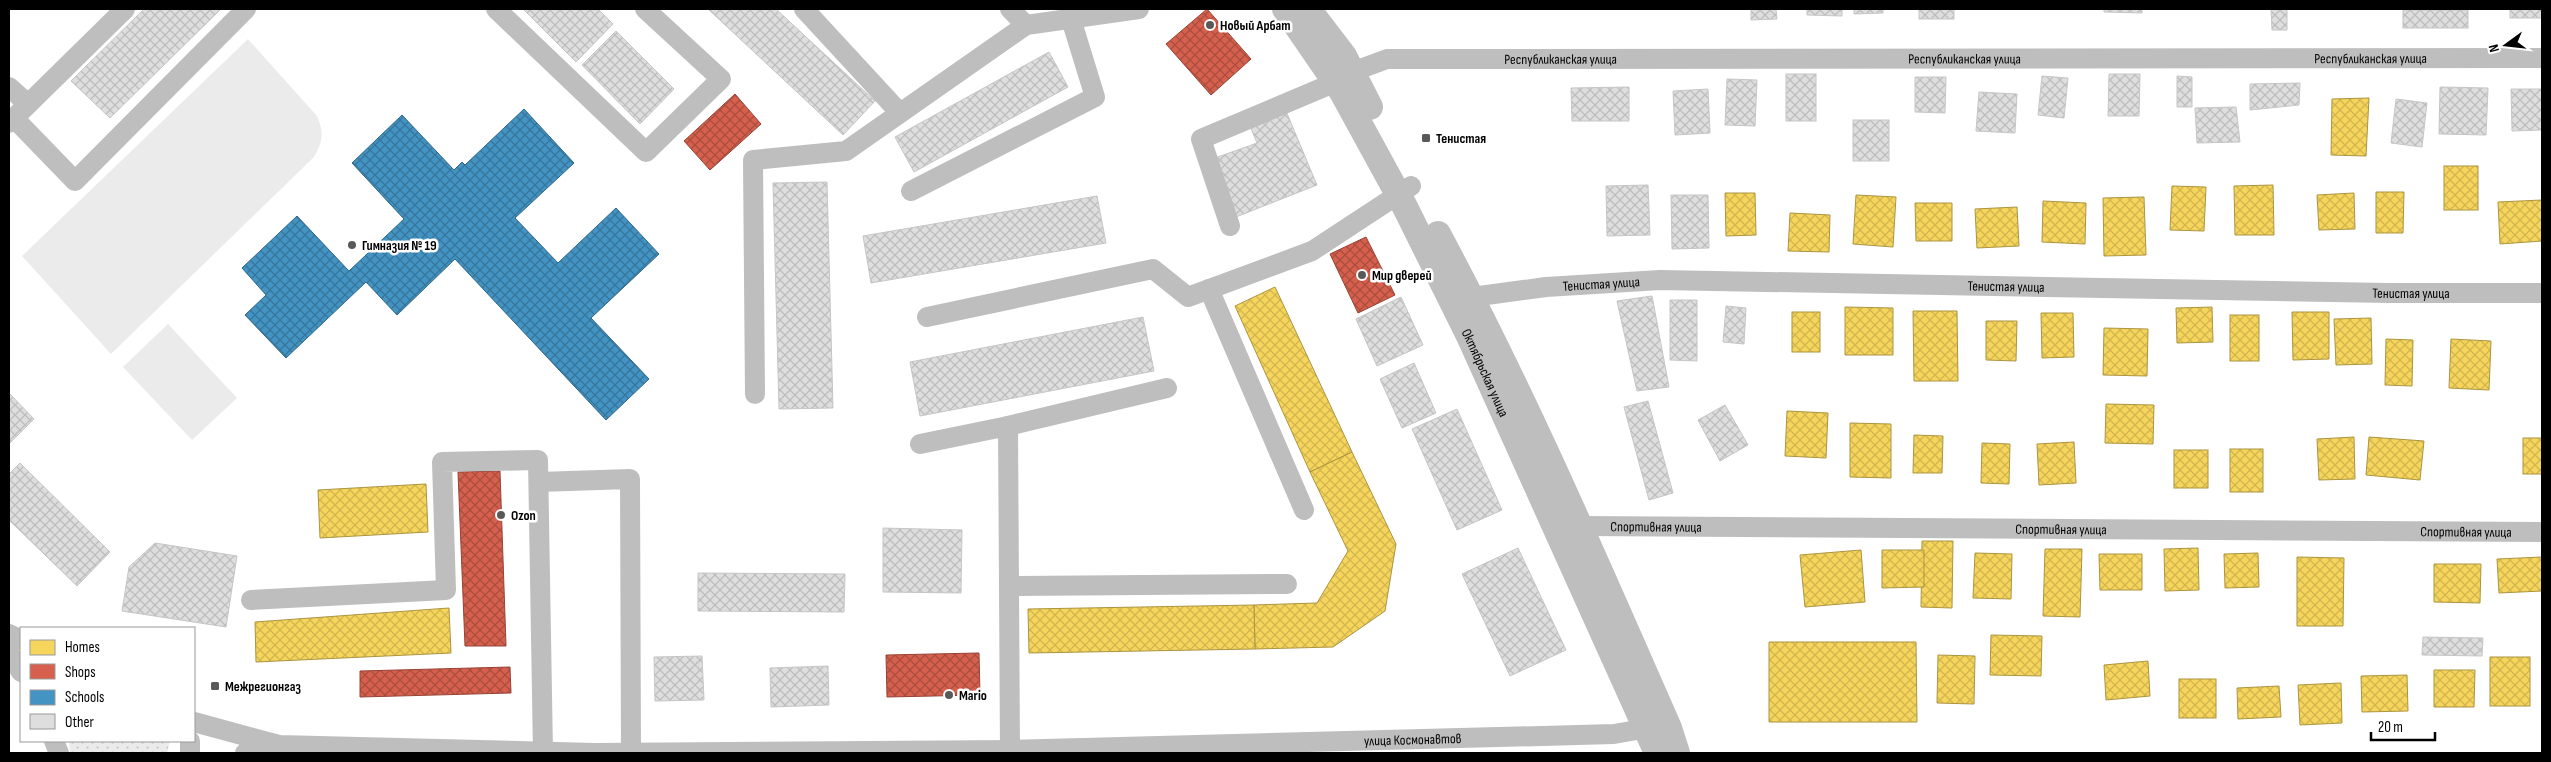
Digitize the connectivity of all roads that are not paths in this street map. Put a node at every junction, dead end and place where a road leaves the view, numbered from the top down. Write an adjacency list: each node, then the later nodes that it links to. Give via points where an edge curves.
1 (125, 9): 16 (street)
2 (246, 9): 16 (street, via 75,181)
3 (496, 9): 4 (street, via 646,152 721,79)
4 (644, 9)
5 (804, 9): 15 (street)
6 (1010, 9): 11 (street)
7 (1139, 9): 10 (street)
8 (1285, 9): 13 (main road, Октябрьская улица)
9 (1308, 9): 13 (main road, Октябрьская улица, via 1344,56)
10 (1070, 19): 11 (street); 18 (street, via 1096,97)
11 (1026, 25): 15 (street)
12 (2542, 58): 13 (street, Республиканская улица, via 1387,59)
13 (1344, 77): 17 (main road, Октябрьская улица); 19 (street, via 1201,139)
14 (9, 86): 16 (street)
15 (900, 113): 25 (street, via 846,151 753,160)
16 (17, 115)
17 (1405, 190): 20 (street, via 1312,251); 22 (main road, Октябрьская улица); 38 (main road, Октябрьская улица)
18 (911, 191)
19 (1230, 226)
20 (1209, 289): 23 (street, via 1188,297 1153,269); 29 (street)
21 (2542, 293): 22 (street, Тенистая улица, via 2369,293 1660,280 1546,287)
22 (1472, 298): 30 (main road, Октябрьская улица)
23 (927, 317)
24 (1167, 388): 26 (street)
25 (755, 394)
26 (1008, 426): 27 (street); 33 (street)
27 (920, 444)
28 (539, 482): 34 (street, via 538,460 442,462 446,590); 41 (street); 43 (street, via 630,479)
29 (1304, 510)
30 (1580, 526): 31 (street, Спортивная улица); 46 (main road, Октябрьская улица)
31 (2542, 532)
32 (1287, 584): 33 (street)
33 (1009, 586): 40 (street)
34 (251, 600)
35 (9, 653): 36 (street)
36 (20, 670)
37 (195, 722): 39 (street, улица Космонавтов)
38 (1648, 728): 40 (street, улица Космонавтов, via 1614,734); 45 (main road, Октябрьская улица)
39 (279, 745): 41 (street, улица Космонавтов); 42 (street, улица Космонавтов)
40 (1010, 750): 44 (street, улица Космонавтов)
41 (543, 752): 43 (street, улица Космонавтов)
42 (245, 753)
43 (631, 753): 44 (street, улица Космонавтов)
44 (637, 753)
45 (1657, 753)
46 (1677, 753)

